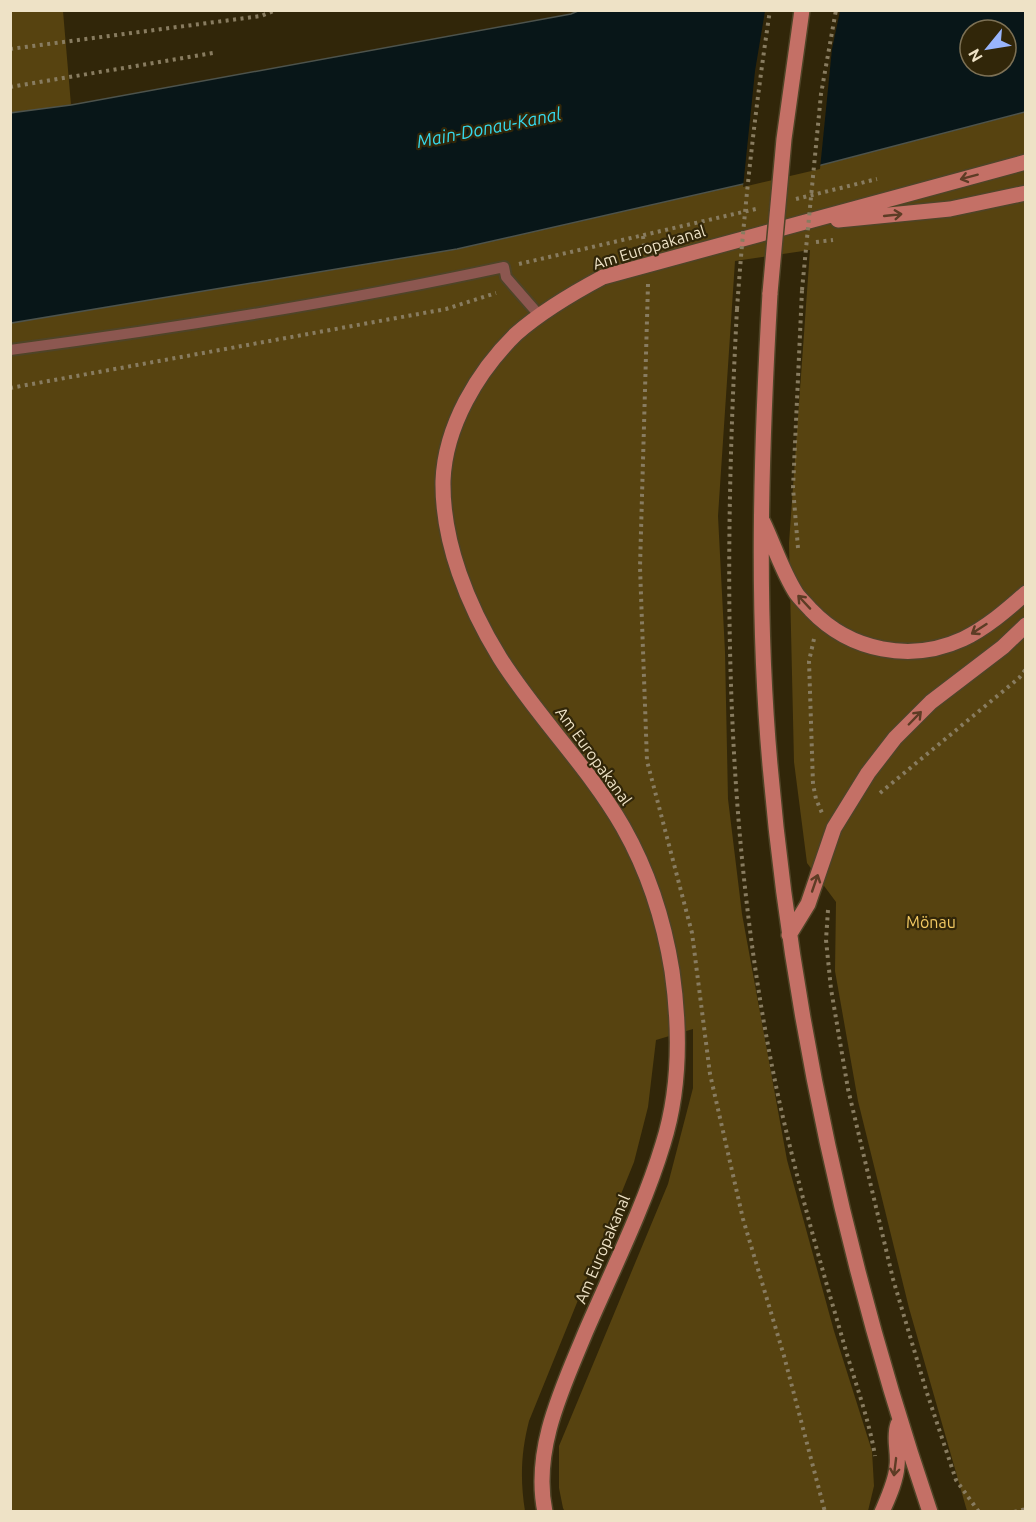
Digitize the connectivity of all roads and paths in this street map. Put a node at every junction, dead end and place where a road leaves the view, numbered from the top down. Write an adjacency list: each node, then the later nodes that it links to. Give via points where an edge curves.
1 (276, 10): 5 (path, via 261,16)
2 (770, 10): 22 (path, bridge, via 754,116)
3 (802, 10): 26 (main road, bridge, via 784,139 770,293)
4 (837, 10): 21 (path, bridge, via 821,94)
5 (10, 49)
6 (213, 52): 7 (path)
7 (10, 87)
8 (1026, 162): 13 (main road, Am Europakanal, one-way to 13)
9 (882, 178): 11 (path)
10 (1026, 193): 13 (main road, Am Europakanal, one-way to 10, via 950,209)
11 (792, 200)
12 (769, 206): 18 (path)
13 (793, 225): 23 (main road, Am Europakanal, via 603,277)
14 (838, 239): 15 (path)
15 (803, 244)
16 (747, 257): 17 (path)
17 (735, 260)
18 (504, 267): 20 (lane, via 506,278); 24 (lane, via 146,332)
19 (658, 282): 36 (path, via 648,287 640,567 647,761 692,933 710,1074 740,1208)
20 (514, 287): 23 (lane); 25 (path, via 446,309)
21 (802, 290)
22 (737, 309)
23 (540, 315): 35 (main road, Am Europakanal, via 499,352 468,398 448,450 444,504 463,584 487,636 604,797 640,862 665,934 675,994 677,1040 671,1109 663,1143 549,1427 542,1474)
24 (10, 350)
25 (10, 388)
26 (761, 516): 27 (main road, one-way to 26, via 981,628 940,647 898,651 859,643 822,621 796,594); 32 (main road, via 769,754)
27 (1026, 593)
28 (1026, 625): 32 (main road, one-way to 28, via 808,904 834,828 868,773 895,738 931,702)
29 (1026, 669): 30 (path)
30 (873, 800)
31 (828, 906): 39 (path, via 826,940 831,989 848,1089 893,1279 956,1480)
32 (789, 935): 33 (main road, via 832,1164)
33 (899, 1421): 37 (main road, one-way to 37, via 895,1431 897,1466); 38 (main road)
34 (1026, 1509): 40 (path)
35 (545, 1512)
36 (825, 1512)
37 (882, 1512)
38 (930, 1512)
39 (979, 1512)
40 (1014, 1512)

